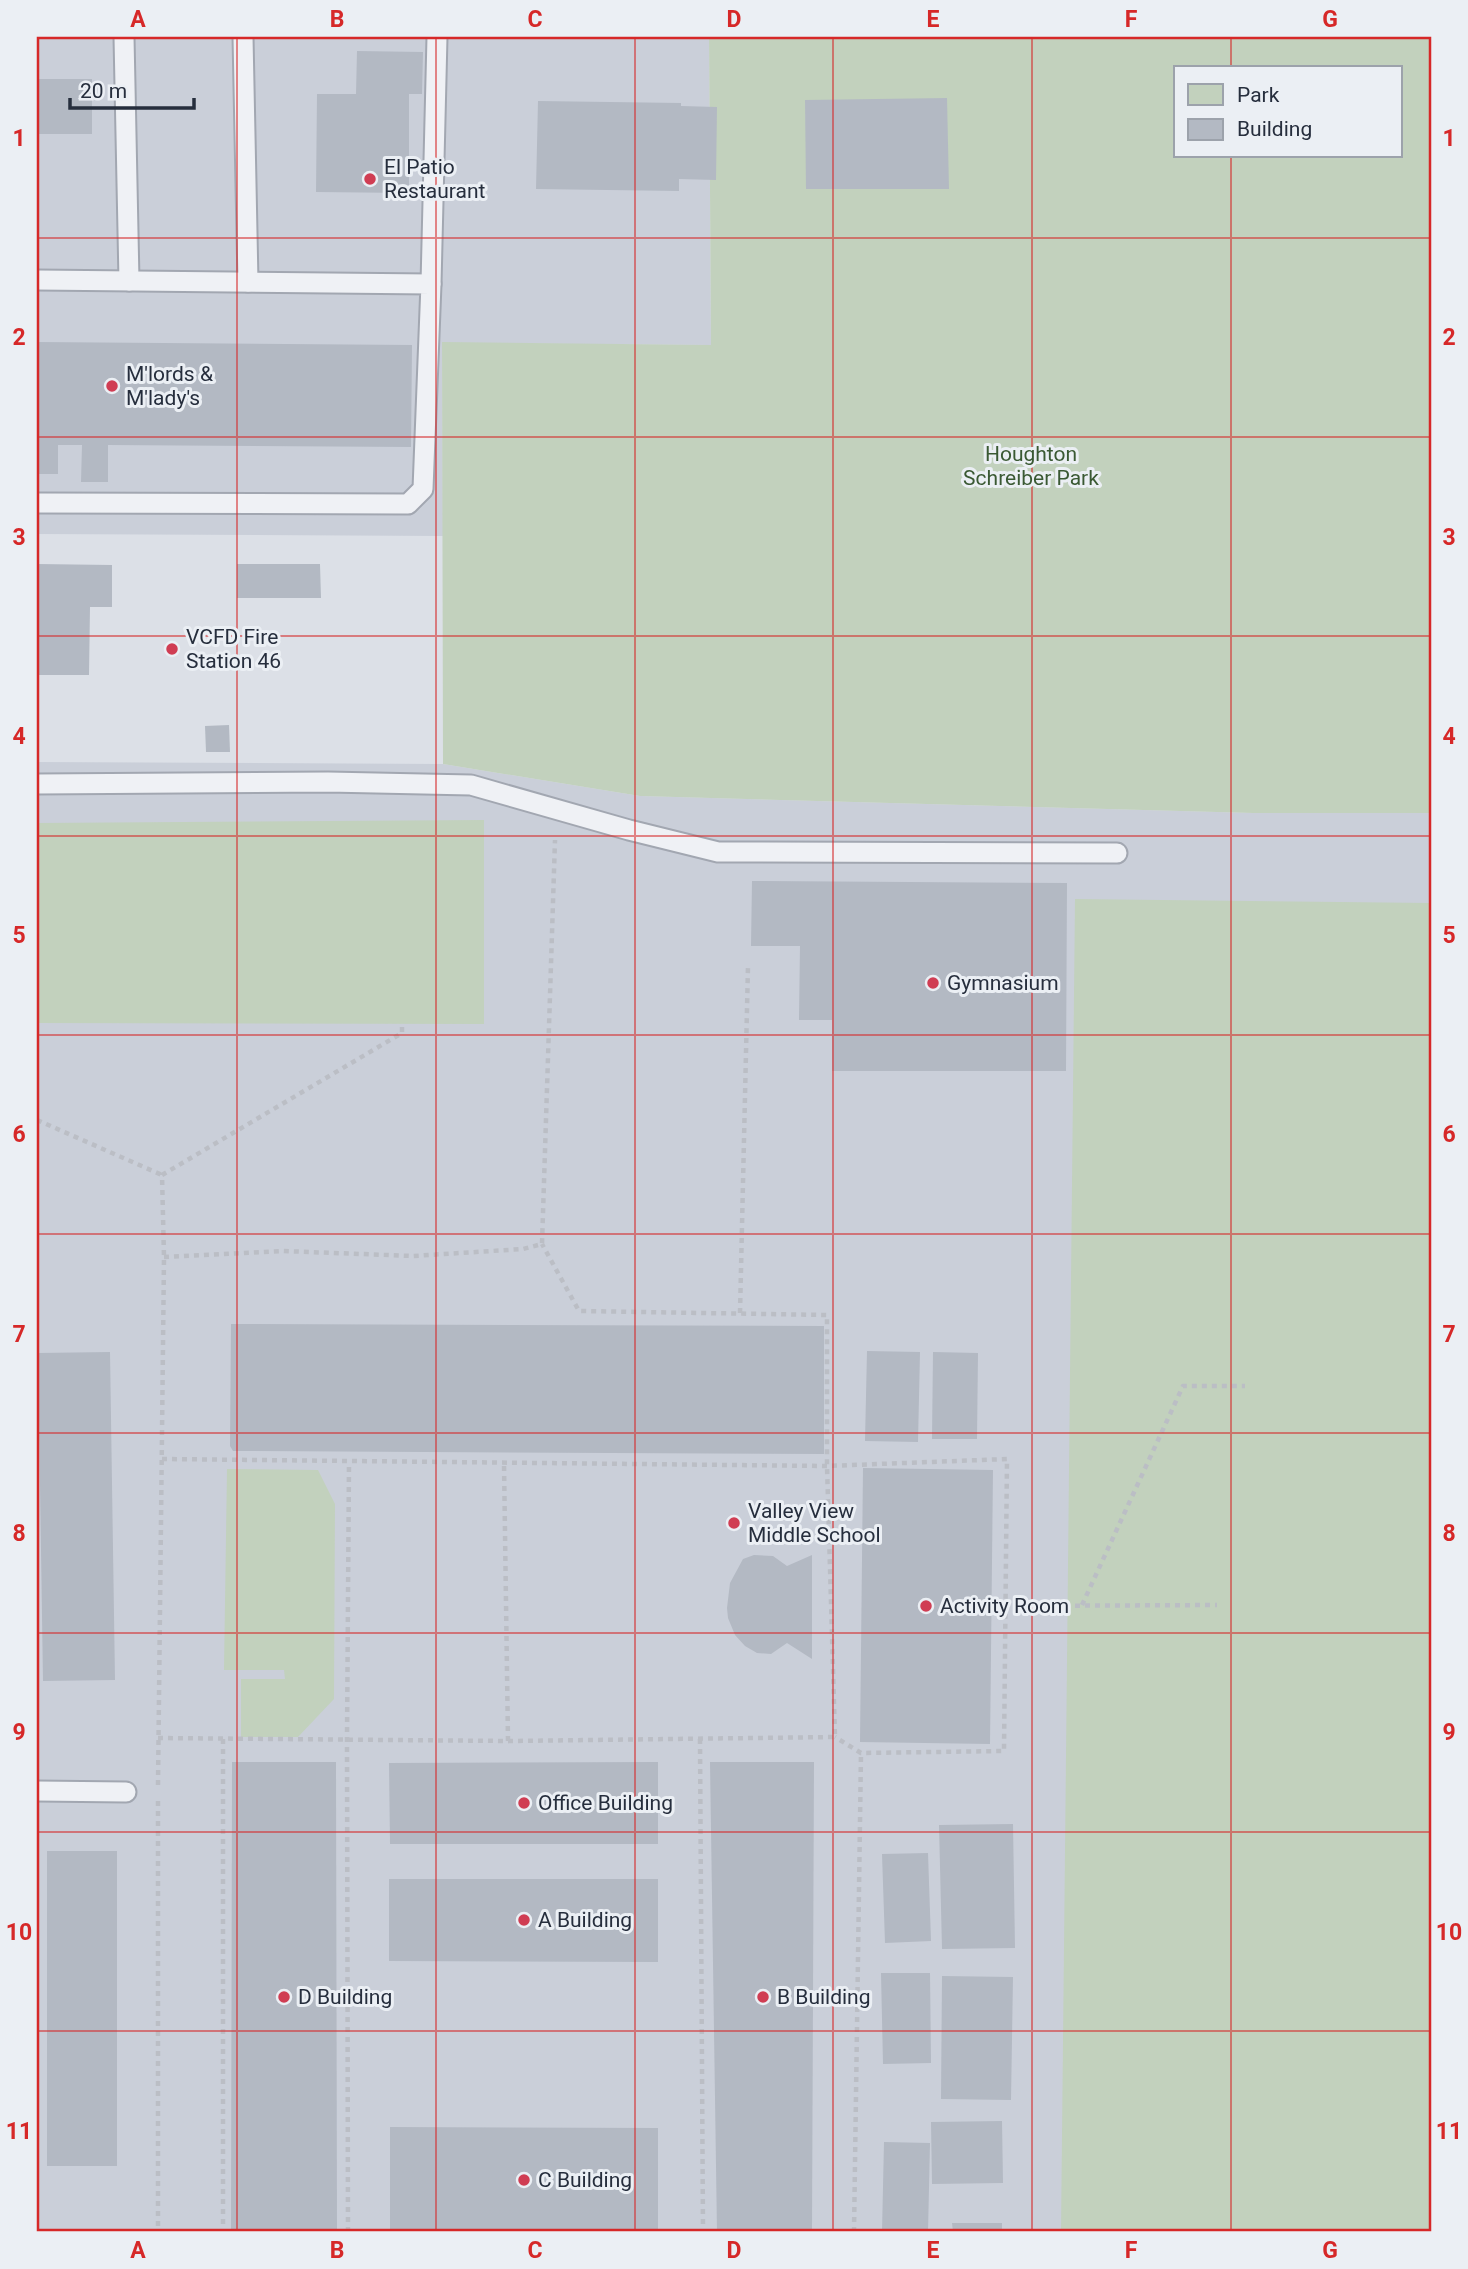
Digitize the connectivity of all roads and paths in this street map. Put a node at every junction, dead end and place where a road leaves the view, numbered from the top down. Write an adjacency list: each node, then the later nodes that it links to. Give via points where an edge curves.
1 (124, 37): 5 (lane)
2 (243, 37): 6 (lane)
3 (437, 37): 7 (lane)
4 (37, 280): 5 (lane)
5 (129, 281): 6 (lane)
6 (248, 282): 7 (lane)
7 (430, 284): 8 (lane, via 423,489 408,504)
8 (37, 503)
9 (37, 784): 10 (lane, via 471,785)
10 (555, 809): 11 (lane, via 718,852); 16 (path)
11 (1117, 853)
12 (748, 966): 18 (path)
13 (402, 1024): 15 (path, via 402,1033)
14 (37, 1120): 15 (path)
15 (162, 1175): 17 (path)
16 (542, 1244): 17 (path, via 413,1256 283,1251); 18 (path, via 579,1311)
17 (164, 1258): 20 (path)
18 (740, 1313): 23 (path, via 827,1315)
19 (1245, 1386): 24 (path, via 1183,1386)
20 (162, 1460): 21 (path); 28 (path)
21 (349, 1462): 22 (path); 31 (path)
22 (504, 1463): 23 (path); 32 (path)
23 (827, 1466): 26 (path, via 1007,1460); 27 (path)
24 (1082, 1605): 25 (path); 26 (path)
25 (1217, 1605)
26 (1005, 1606): 33 (path, via 1004,1751)
27 (835, 1737): 30 (path); 33 (path)
28 (158, 1738): 29 (path); 36 (path)
29 (223, 1739): 31 (path); 37 (path)
30 (699, 1739): 32 (path); 39 (path)
31 (347, 1740): 32 (path); 38 (path)
32 (508, 1741)
33 (861, 1753): 40 (path)
34 (37, 1791): 35 (lane)
35 (125, 1792)
36 (158, 2232)
37 (223, 2232)
38 (348, 2232)
39 (703, 2232)
40 (854, 2232)

